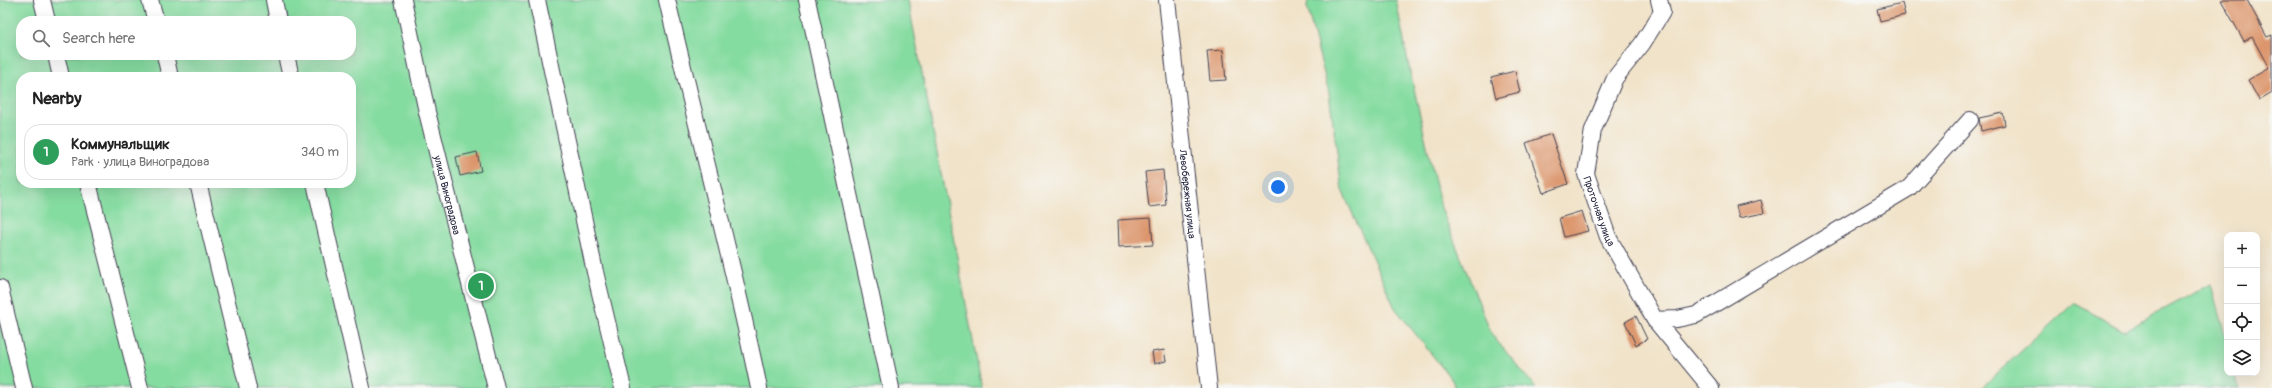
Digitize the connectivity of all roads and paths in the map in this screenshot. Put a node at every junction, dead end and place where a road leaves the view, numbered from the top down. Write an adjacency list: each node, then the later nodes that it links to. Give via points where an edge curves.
1 (42, 0): 10 (street)
2 (150, 0): 11 (street)
3 (274, 0): 12 (street)
4 (403, 0): 29 (street, улица Виноградова, via 427,112)
5 (537, 0): 30 (street, via 595,272)
6 (667, 0): 31 (street, via 693,114 743,308)
7 (807, 0): 32 (street)
8 (1167, 0): 33 (street, Левобережная улица)
9 (1664, 4): 24 (street, Проточная улица, via 1642,44 1615,78 1593,130 1586,174 1608,236)
10 (46, 16)
11 (155, 16)
12 (277, 16)
13 (57, 60): 16 (street)
14 (166, 60): 17 (street)
15 (287, 60): 18 (street)
16 (60, 72)
17 (169, 72)
18 (290, 72)
19 (1970, 120): 24 (street, via 1909,188 1696,315)
20 (89, 188): 26 (street)
21 (199, 188): 27 (street)
22 (317, 188): 28 (street)
23 (0, 288): 25 (street)
24 (1655, 320): 34 (street, Проточная улица)
25 (24, 388)
26 (140, 388)
27 (248, 388)
28 (362, 388)
29 (496, 388)
30 (623, 388)
31 (759, 388)
32 (891, 388)
33 (1209, 388)
34 (1711, 388)

